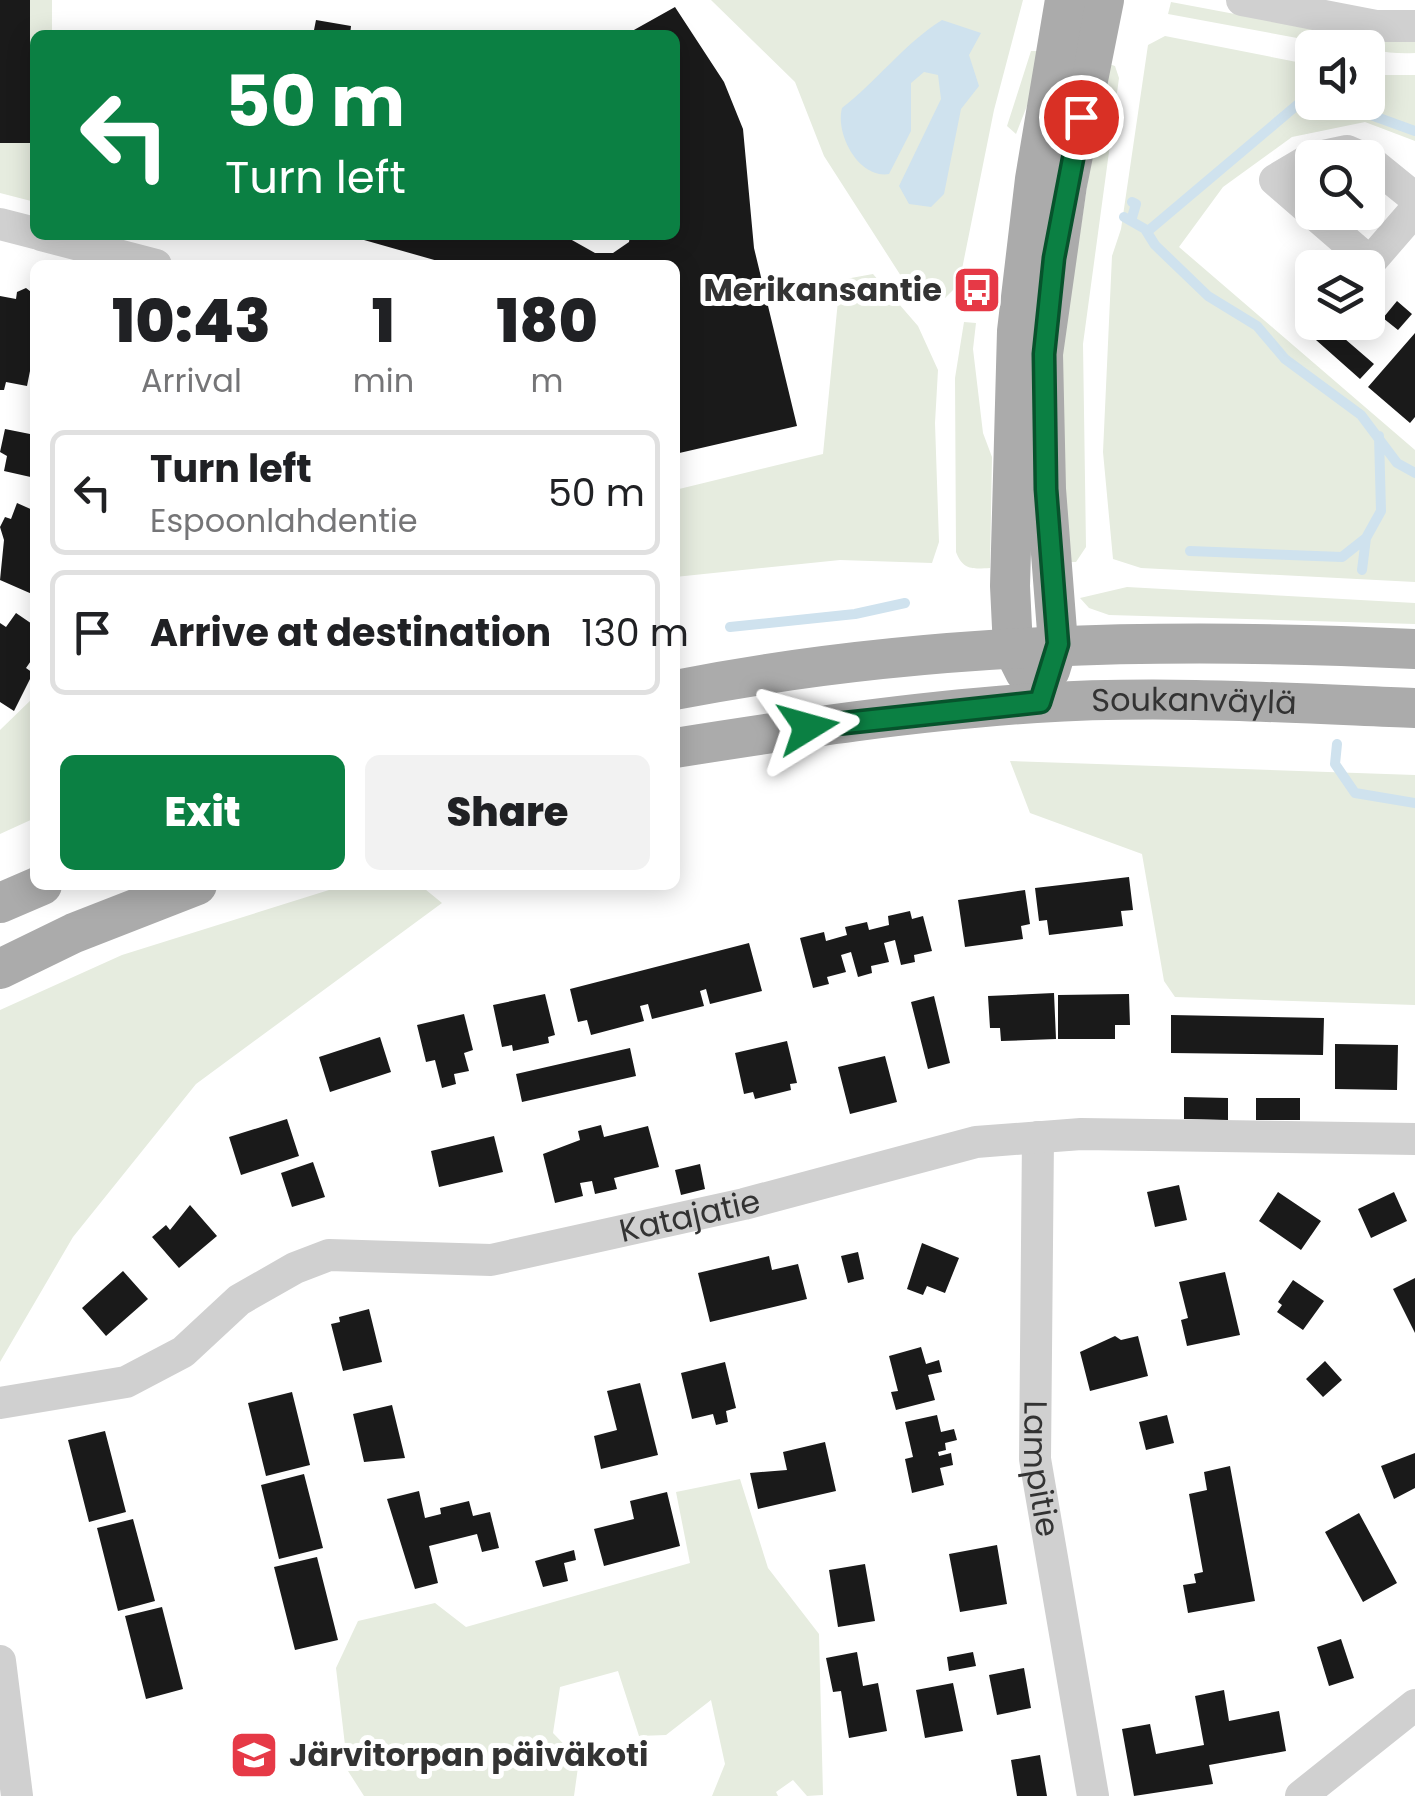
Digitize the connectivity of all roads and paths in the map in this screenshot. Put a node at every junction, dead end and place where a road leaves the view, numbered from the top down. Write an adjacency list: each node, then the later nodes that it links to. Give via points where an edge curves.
1 (1065, 0): 17 (main road, via 1017,331)
2 (1104, 0): 16 (main road, via 1067,185 1044,354)
3 (1242, 0): 4 (street)
4 (1320, 7): 5 (street, via 1376,26)
5 (1415, 26)
6 (1295, 168): 8 (street, via 1274,180)
7 (1385, 175): 9 (street)
8 (1295, 198)
9 (1415, 198)
10 (1415, 210): 12 (street, via 1370,262)
11 (0, 224): 13 (street)
12 (1333, 230)
13 (30, 232)
14 (61, 240): 15 (street)
15 (137, 260)
16 (1058, 644): 17 (main road, Soukanväylä); 18 (main road, Soukanväylä, via 1266,642); 20 (main road)
17 (1013, 648): 19 (main road, Soukanväylä, via 846,663); 20 (main road)
18 (1415, 650)
19 (680, 689)
20 (1040, 702): 21 (main road, Soukanväylä); 22 (main road, Soukanväylä)
21 (1415, 708)
22 (680, 747)
23 (30, 890): 25 (main road)
24 (184, 890): 26 (main road)
25 (0, 903)
26 (0, 968)
27 (1038, 1137): 28 (street, Katajatie); 29 (street, Katajatie, via 976,1142 744,1204 491,1260 329,1255 240,1300 182,1352 126,1382); 33 (street, Lampitie, via 1035,1459)
28 (1415, 1138)
29 (0, 1403)
30 (0, 1660): 32 (street)
31 (1415, 1704): 34 (street)
32 (17, 1796)
33 (1093, 1796)
34 (1301, 1796)

